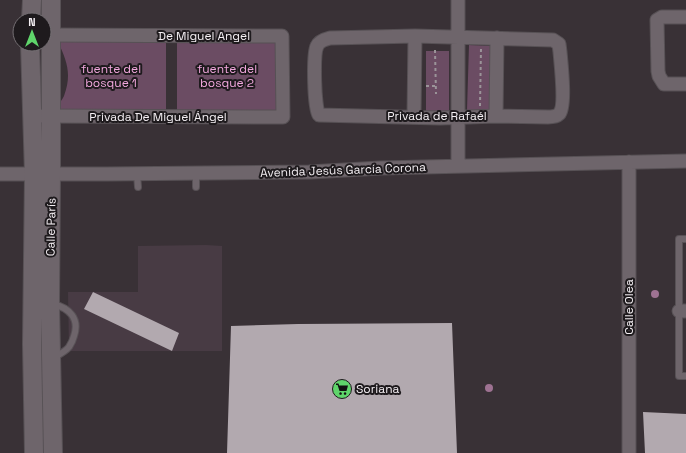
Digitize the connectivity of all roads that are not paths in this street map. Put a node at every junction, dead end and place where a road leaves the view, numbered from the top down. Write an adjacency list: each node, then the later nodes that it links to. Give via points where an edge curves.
1 (32, 0): 4 (main road)
2 (51, 0): 5 (main road, Calle París)
3 (458, 0): 9 (street)
4 (31, 12)
5 (50, 12)
6 (686, 16): 13 (street, via 662,17 657,20 659,76 664,84)
7 (52, 35): 18 (street, De Miguel Angel, via 282,36)
8 (415, 36): 9 (street); 16 (street); 16 (street, Privada de Rafaél, via 330,38 322,41 317,47 315,62 316,106 319,115)
9 (459, 37): 10 (street); 19 (street)
10 (497, 38): 17 (street); 17 (street, Privada de Rafaél, via 548,39 558,43 563,101 559,115 555,116)
11 (30, 52): 14 (main road, Calle París)
12 (48, 52): 15 (main road, Calle París)
13 (686, 84)
14 (33, 116): 15 (street, Privada De Miguel Ángel); 25 (main road, Calle París)
15 (52, 116): 18 (street, Privada De Miguel Ángel); 26 (main road, Calle París)
16 (414, 116): 19 (street, Privada de Rafaél)
17 (496, 116): 19 (street, Privada de Rafaél)
18 (283, 117)
19 (458, 118): 22 (street)
20 (686, 161): 21 (street, Avenida Jesús García Corona)
21 (629, 162): 22 (street, Avenida Jesús García Corona); 37 (street, Calle Olea)
22 (458, 166): 23 (street, Avenida Jesús García Corona, via 309,172)
23 (196, 173): 27 (street, Avenida Jesús García Corona); 28 (lane)
24 (0, 174): 25 (street, Avenida Jesús García Corona)
25 (34, 174): 26 (street, Avenida Jesús García Corona); 35 (main road, Calle París)
26 (52, 174): 27 (street, Avenida Jesús García Corona); 31 (main road, Calle París)
27 (137, 174): 29 (lane)
28 (196, 187)
29 (138, 188)
30 (686, 239): 32 (lane, via 680,239)
31 (50, 303): 33 (main road, Calle París); 33 (lane, via 70,312 76,321 74,337 68,348)
32 (683, 311): 34 (lane, via 679,376)
33 (52, 358): 36 (main road, Calle París)
34 (686, 376)
35 (34, 453)
36 (53, 453)
37 (629, 453)

